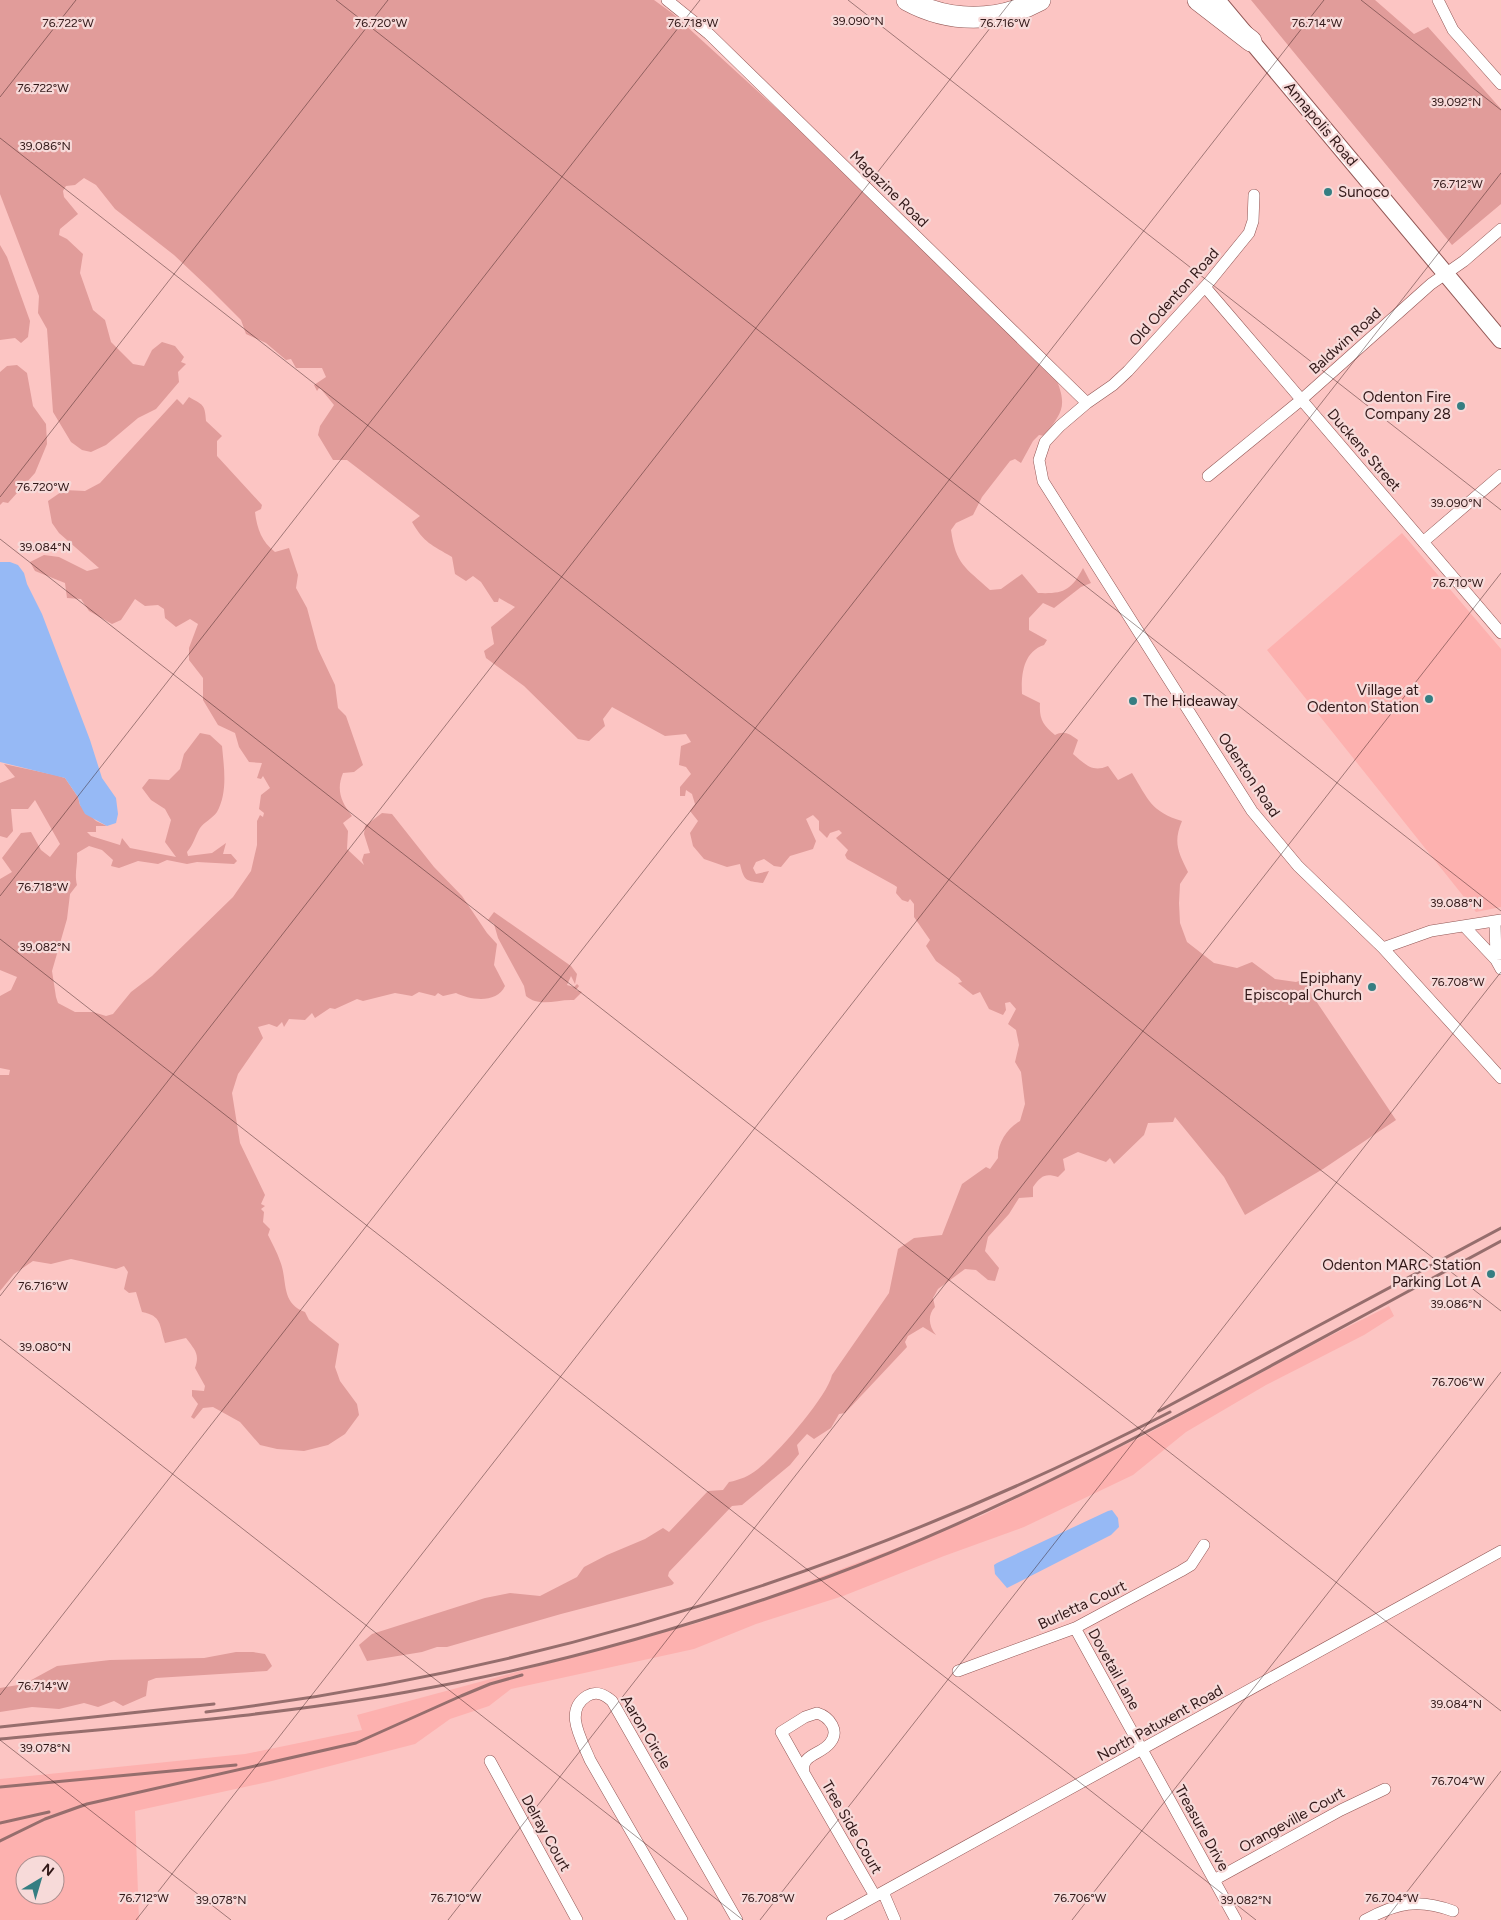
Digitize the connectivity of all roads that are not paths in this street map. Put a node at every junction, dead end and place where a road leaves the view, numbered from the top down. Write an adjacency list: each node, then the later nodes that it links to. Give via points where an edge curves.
1 (667, 0): 15 (street, Magazine Road, via 709,34)
2 (907, 0): 6 (highway, via 934,12 971,18 1014,11)
3 (1198, 0): 7 (highway)
4 (1218, 0): 7 (main road, Annapolis Road)
5 (1438, 0): 8 (street, via 1453,30)
6 (1038, 1)
7 (1251, 41): 11 (main road, Annapolis Road)
8 (1501, 84)
9 (1254, 195): 12 (street, Old Odenton Road, via 1249,233)
10 (1501, 229): 11 (street, Baldwin Road)
11 (1446, 273): 13 (main road, Annapolis Road); 14 (street, Baldwin Road)
12 (1204, 286): 14 (street, Duckens Street); 15 (street, Old Odenton Road, via 1128,371)
13 (1501, 340)
14 (1301, 400): 17 (street, Baldwin Road); 18 (street, Duckens Street)
15 (1088, 403): 23 (street, Odenton Road, via 1045,442 1038,460 1043,481 1252,811 1298,866)
16 (1501, 475): 18 (street)
17 (1208, 476)
18 (1423, 542): 19 (street, Duckens Street)
19 (1501, 633)
20 (1498, 921): 21 (street); 22 (street)
21 (1464, 926): 23 (street, via 1431,931); 24 (street)
22 (1498, 942): 24 (street)
23 (1383, 948): 25 (street, Odenton Road)
24 (1498, 965)
25 (1501, 1078)
26 (1204, 1545): 28 (street, Burletta Court, via 1191,1565 1182,1571)
27 (1501, 1551): 30 (street, North Patuxent Road)
28 (1074, 1628): 29 (street, Burletta Court); 30 (street, Dovetail Lane)
29 (958, 1671)
30 (1141, 1750): 34 (street, Treasure Drive); 35 (street, North Patuxent Road)
31 (490, 1762): 37 (street, Delray Court)
32 (804, 1773): 32 (street, Tree Side Court, via 802,1767 809,1756 829,1745 833,1738 832,1724 817,1713 805,1716 781,1732); 35 (street, Tree Side Court)
33 (1385, 1789): 34 (street, Orangeville Court)
34 (1214, 1880): 42 (street, Treasure Drive)
35 (879, 1894): 40 (street, North Patuxent Road); 41 (street, Tree Side Court)
36 (1453, 1911): 43 (street, via 1424,1902 1398,1906)
37 (577, 1920)
38 (682, 1920): 39 (street, Aaron Circle, via 583,1744 575,1711 579,1702 590,1695 601,1694 612,1702)
39 (737, 1920)
40 (832, 1920)
41 (895, 1920)
42 (1236, 1920)
43 (1365, 1920)

